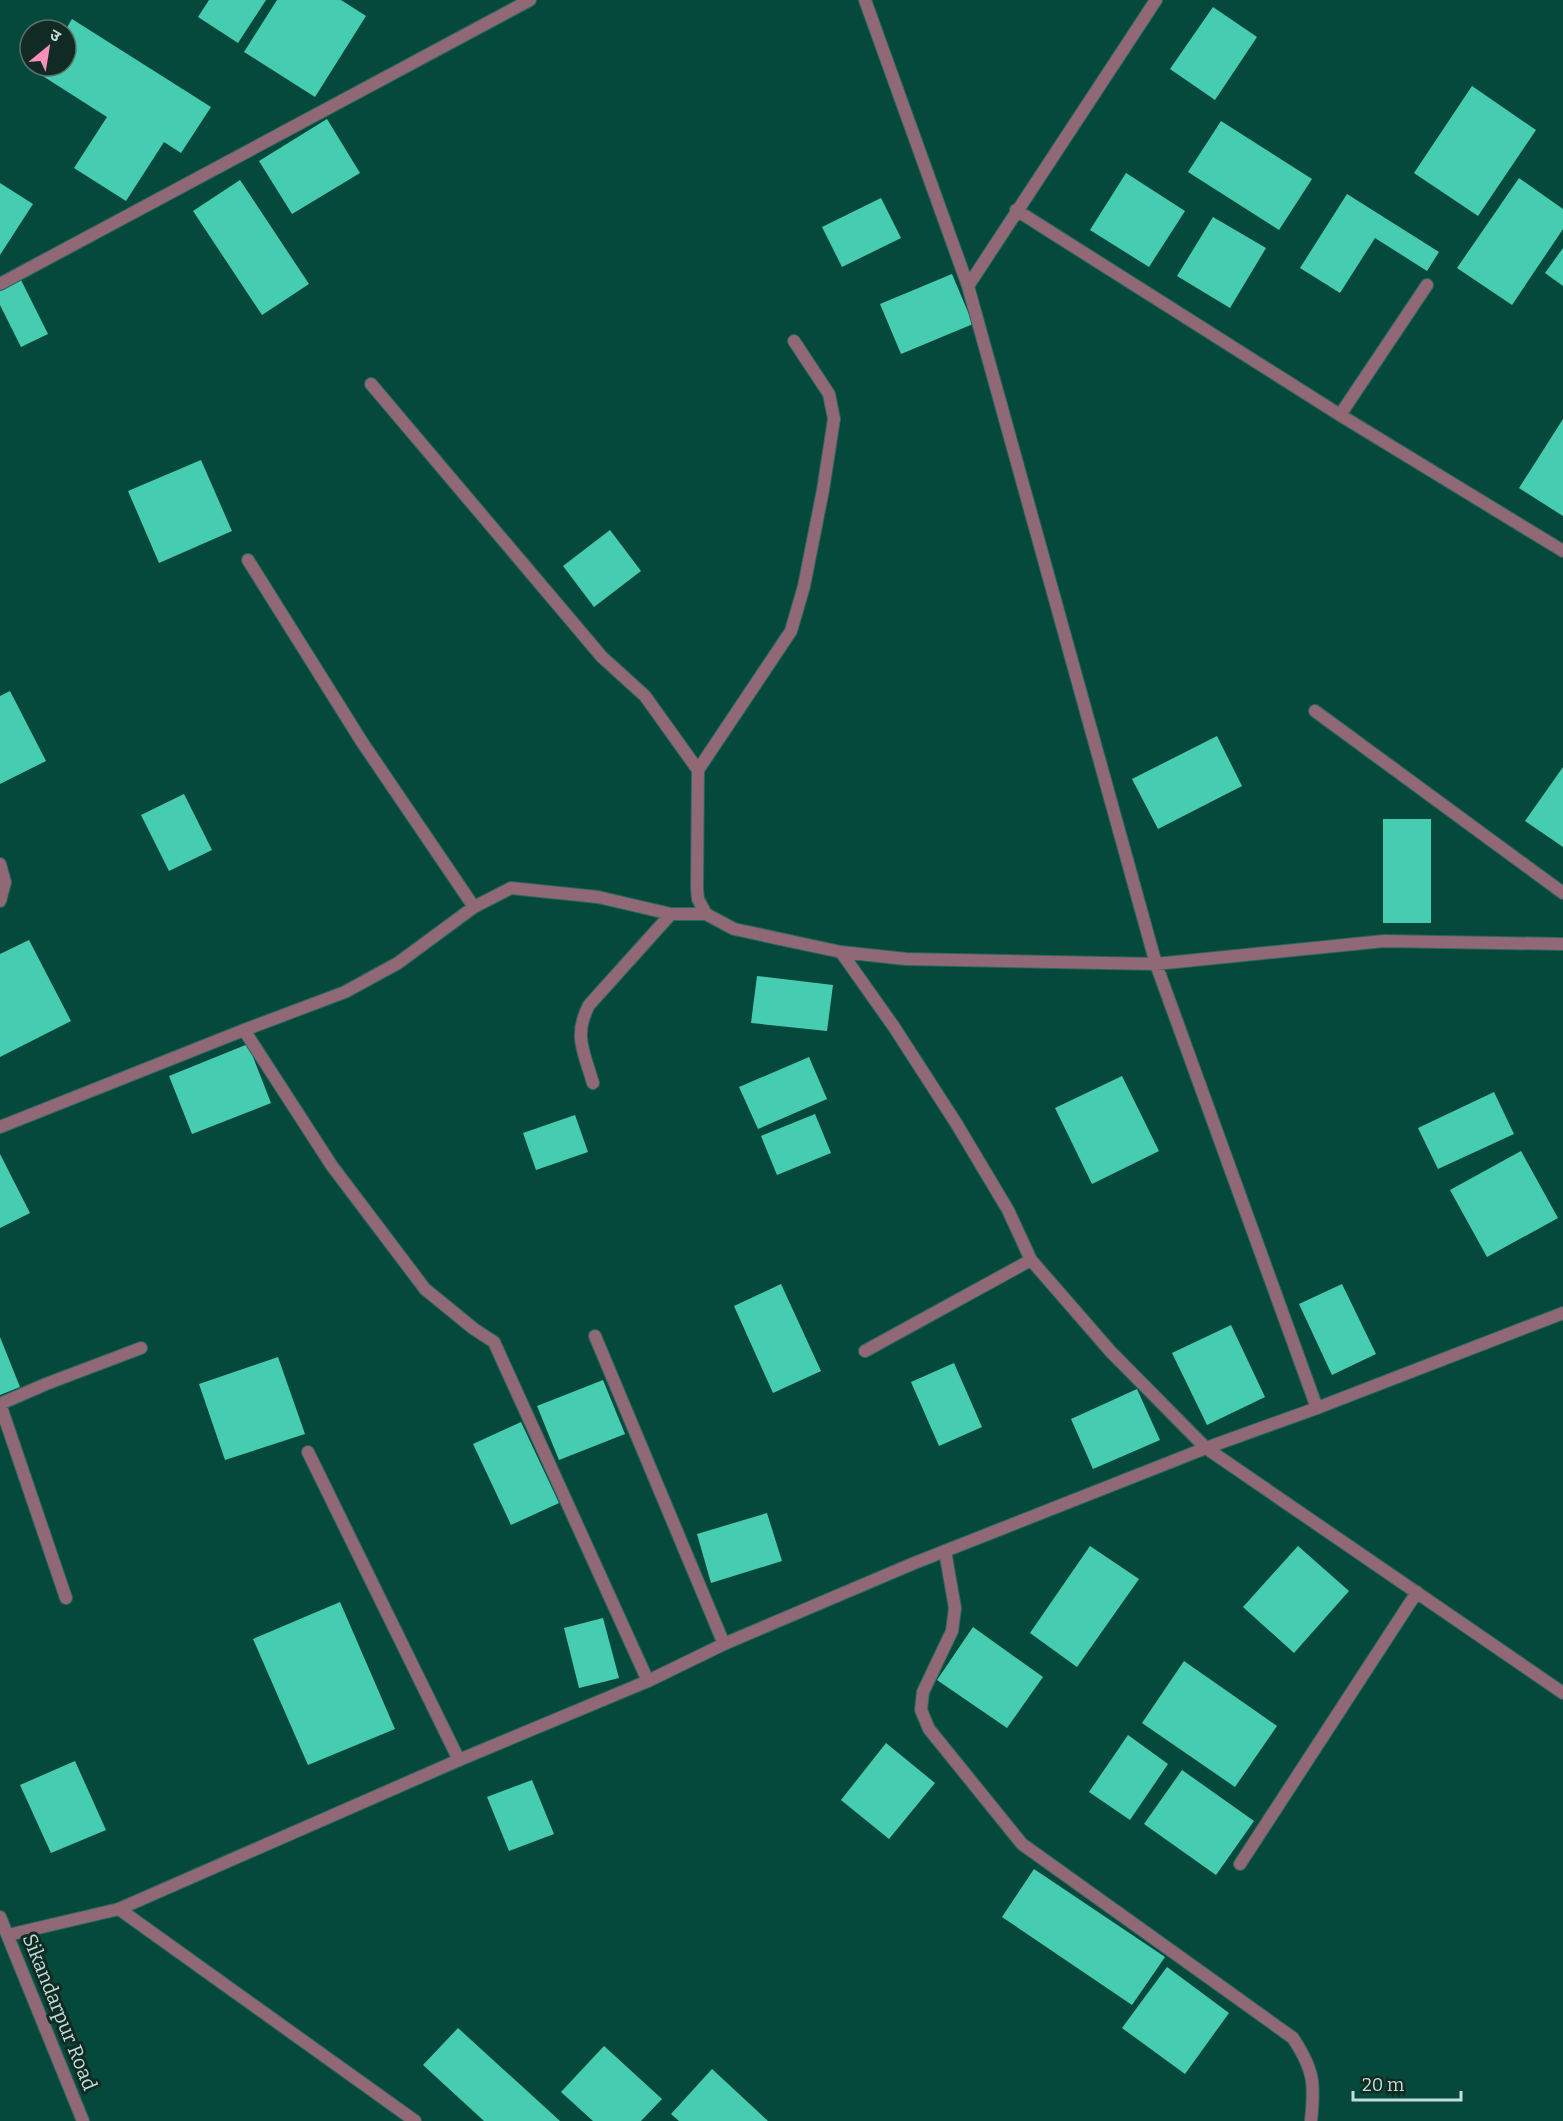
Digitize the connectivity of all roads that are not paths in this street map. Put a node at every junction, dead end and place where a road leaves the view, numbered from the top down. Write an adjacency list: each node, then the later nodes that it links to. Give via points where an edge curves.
1 (530, 0): 5 (street)
2 (865, 0): 7 (street)
3 (1156, 0): 4 (street)
4 (1016, 210): 7 (street); 10 (street)
5 (0, 284)
6 (1427, 285): 10 (street)
7 (968, 286): 23 (street)
8 (794, 341): 14 (street, via 829,394 834,419 804,586 791,631)
9 (371, 384): 14 (street, via 602,657 645,696)
10 (1340, 415): 11 (street)
11 (1563, 552)
12 (248, 560): 18 (street, via 362,742)
13 (1315, 711): 16 (street)
14 (698, 770): 20 (street, via 698,899)
15 (0, 864): 17 (street, via 5,882)
16 (1563, 893)
17 (0, 901)
18 (474, 907): 19 (street, via 511,888 597,897); 24 (street, via 398,963 345,992)
19 (671, 914): 20 (street); 25 (street, via 589,1005 582,1018 579,1034)
20 (706, 914): 22 (street, via 734,930)
21 (1563, 944): 23 (street, via 1384,941)
22 (841, 952): 23 (street, via 906,959); 27 (street, via 956,1123 1008,1210)
23 (1156, 964): 33 (street)
24 (244, 1030): 26 (street); 40 (street, via 332,1166 425,1288 494,1342)
25 (593, 1083)
26 (0, 1127)
27 (1031, 1260): 31 (street); 34 (street, via 1111,1352)
28 (1563, 1313): 33 (street)
29 (595, 1336): 39 (street)
30 (141, 1348): 32 (street)
31 (865, 1351)
32 (0, 1404): 38 (street)
33 (1317, 1408): 34 (street)
34 (1206, 1448): 36 (street); 37 (street)
35 (308, 1452): 42 (street)
36 (945, 1551): 39 (street); 49 (street, via 955,1608 952,1631 923,1692 921,1710 929,1729 1022,1844 1293,2038 1313,2076)
37 (1417, 1592): 41 (street); 43 (street)
38 (66, 1598)
39 (724, 1644): 40 (street)
40 (648, 1681): 42 (street)
41 (1563, 1693)
42 (459, 1760): 44 (street)
43 (1240, 1864)
44 (119, 1909): 46 (street); 48 (street)
45 (0, 1917): 46 (street, Sikandarpur Road)
46 (8, 1935): 47 (street, Sikandarpur Road)
47 (83, 2121)
48 (415, 2121)
49 (1311, 2121)

